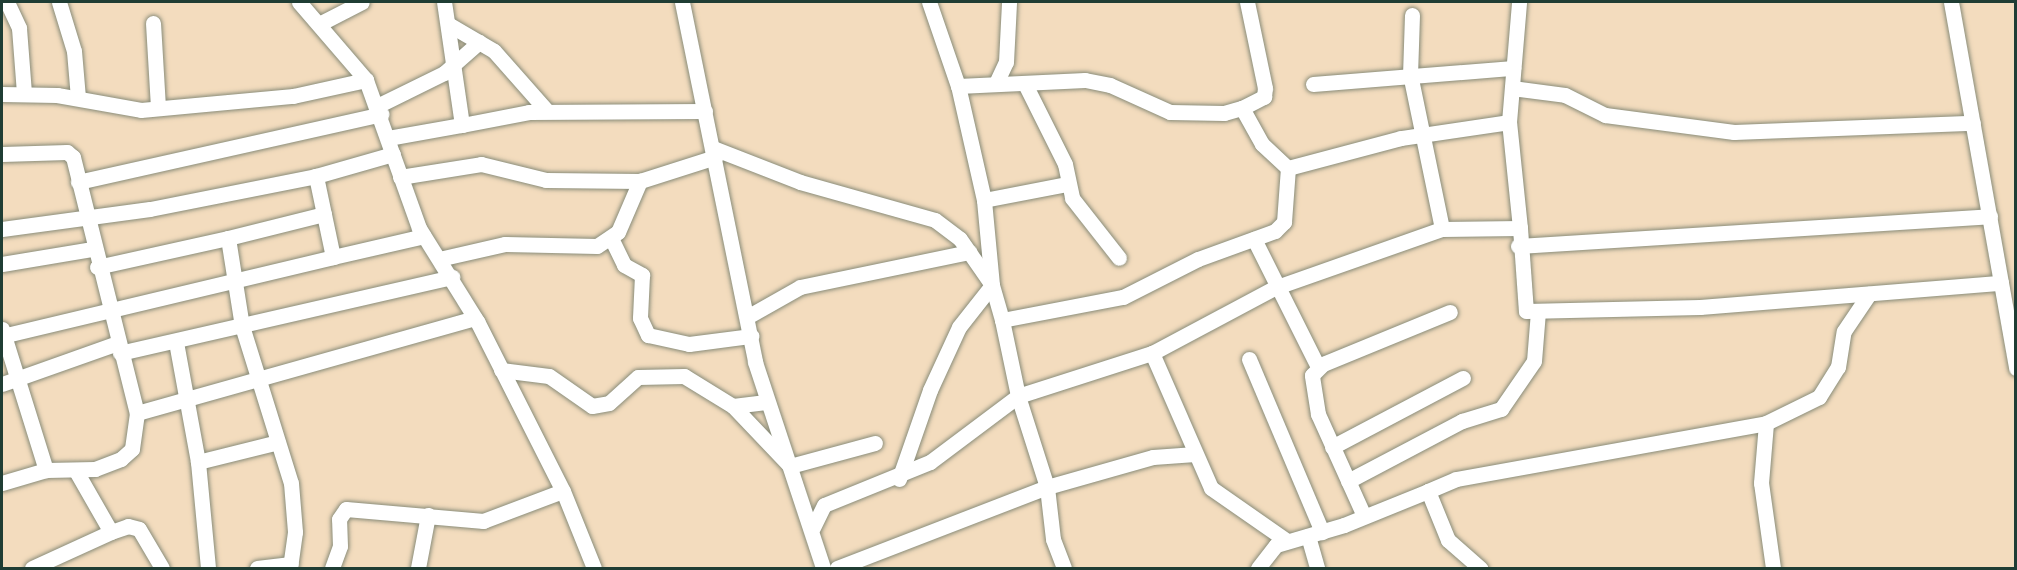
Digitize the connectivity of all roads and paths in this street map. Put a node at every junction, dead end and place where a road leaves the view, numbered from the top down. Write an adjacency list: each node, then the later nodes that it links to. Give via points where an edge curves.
1 (7, 2): 26 (street, via 19,28)
2 (59, 2): 28 (street, via 74,51)
3 (299, 2): 14 (street)
4 (362, 2): 14 (street)
5 (444, 2): 15 (street)
6 (682, 2): 33 (street)
7 (929, 2): 23 (street)
8 (1008, 2): 21 (street, via 1006,62)
9 (1247, 2): 30 (street, via 1265,88 1264,97)
10 (1519, 2): 18 (street)
11 (1952, 2): 35 (street)
12 (1412, 15): 19 (street)
13 (153, 23): 29 (street)
14 (319, 24): 20 (street)
15 (448, 24): 16 (street); 17 (street)
16 (479, 42): 17 (street); 32 (street, via 494,51)
17 (455, 65): 31 (street); 36 (street)
18 (1514, 68): 19 (street); 25 (street)
19 (1410, 74): 22 (street); 37 (street)
20 (366, 81): 29 (street, via 293,96); 31 (street)
21 (997, 81): 23 (street); 24 (street)
22 (1313, 84)
23 (958, 86): 48 (street)
24 (1026, 86): 30 (street, via 1085,80 1110,85 1170,112 1224,113); 47 (street, via 1065,164)
25 (1512, 88): 34 (street); 35 (street, via 1565,95 1605,115 1734,132)
26 (24, 93): 27 (street); 28 (street)
27 (2, 94)
28 (78, 99): 29 (street, via 122,110)
29 (159, 108)
30 (1242, 108): 42 (street, via 1262,144)
31 (379, 110): 38 (street); 46 (street)
32 (547, 111): 33 (street); 36 (street)
33 (705, 111): 39 (street)
34 (1509, 123): 37 (street); 52 (street)
35 (1973, 123): 50 (street)
36 (462, 125): 38 (street)
37 (1425, 136): 42 (street, via 1324,154); 54 (street)
38 (388, 138): 41 (street)
39 (714, 152): 45 (street); 61 (street, via 801,182 935,220); 76 (street)
40 (2, 154): 46 (street, via 67,152 74,157)
41 (393, 154): 43 (street); 44 (street)
42 (1288, 168): 58 (street, via 1284,222)
43 (316, 176): 49 (street); 51 (street)
44 (400, 177): 45 (street, via 481,164 546,180); 55 (street)
45 (640, 181): 57 (street)
46 (78, 182): 51 (street)
47 (1067, 184): 48 (street); 63 (street, via 1078,208)
48 (984, 200): 70 (street)
49 (324, 214): 56 (street); 62 (street)
50 (1990, 216): 59 (street); 69 (street)
51 (87, 219): 53 (street); 60 (street)
52 (1520, 228): 54 (street); 59 (street)
53 (2, 229)
54 (1442, 229): 71 (street)
55 (424, 236): 62 (street); 64 (street)
56 (228, 237): 66 (street); 68 (street)
57 (611, 238): 64 (street, via 586,248 480,246); 81 (street, via 624,265 642,275 640,318 648,335 689,344)
58 (1254, 239): 71 (street); 78 (street, via 1198,259 1123,297)
59 (1518, 246): 74 (street, via 1521,301 1526,311)
60 (93, 249): 65 (street); 66 (street)
61 (969, 252): 70 (street); 76 (street, via 800,286)
62 (333, 257): 68 (street)
63 (1119, 258)
64 (440, 259): 67 (street)
65 (2, 264)
66 (97, 267): 73 (street)
67 (452, 277): 77 (street); 79 (street)
68 (237, 278): 73 (street); 79 (street)
69 (2001, 284): 72 (street); 87 (street)
70 (992, 285): 78 (street); 106 (street, via 960,327 939,369)
71 (1274, 288): 84 (street); 86 (street)
72 (1869, 294): 74 (street); 97 (street, via 1844,331 1838,367 1819,397)
73 (108, 308): 80 (street); 83 (street)
74 (1538, 311): 107 (street, via 1534,361 1501,409 1462,421)
75 (1450, 312): 86 (street)
76 (747, 317): 81 (street)
77 (475, 318): 88 (street); 91 (street)
78 (1002, 320): 92 (street)
79 (243, 326): 82 (street); 91 (street)
80 (2, 334): 90 (street)
81 (751, 336): 94 (street)
82 (177, 342): 83 (street); 93 (street)
83 (119, 348): 90 (street); 96 (street)
84 (1152, 353): 92 (street); 101 (street)
85 (1249, 359): 118 (street)
86 (1318, 367): 100 (street, via 1311,378 1313,398)
87 (2016, 368)
88 (501, 370): 95 (street, via 549,376 592,406 609,403 638,377 679,375); 110 (street)
89 (1463, 378): 100 (street)
90 (9, 381): 104 (street)
91 (260, 382): 93 (street); 98 (street)
92 (1018, 396): 106 (street, via 953,446); 109 (street)
93 (188, 402): 96 (street); 102 (street)
94 (766, 402): 95 (street); 103 (street)
95 (734, 406): 103 (street)
96 (138, 412): 105 (street, via 132,449 109,464)
97 (1767, 423): 111 (street, via 1456,479); 134 (street, via 1761,483)
98 (278, 442): 102 (street); 120 (street, via 295,511)
99 (875, 443): 103 (street)
100 (1332, 447): 107 (street)
101 (1195, 454): 109 (street, via 1154,457); 119 (street, via 1211,488)
102 (198, 462): 123 (street)
103 (790, 466): 112 (street)
104 (46, 470): 105 (street); 108 (street)
105 (76, 471): 117 (street)
106 (899, 479): 113 (street)
107 (1348, 482): 115 (street)
108 (2, 483)
109 (1047, 487): 129 (street); 130 (street, via 1053,539)
110 (563, 491): 114 (street, via 483,521); 127 (street)
111 (1428, 491): 115 (street); 133 (street, via 1448,540)
112 (804, 501): 113 (street); 116 (street)
113 (824, 506): 116 (street)
114 (428, 515): 125 (street, via 344,510); 126 (street)
115 (1364, 516): 118 (street)
116 (813, 528): 128 (street)
117 (111, 532): 121 (street); 122 (street, via 128,526 139,529)
118 (1315, 534): 119 (street); 132 (street)
119 (1287, 541): 131 (street, via 1268,549)
120 (290, 566): 124 (street)
121 (32, 568)
122 (162, 568)
123 (208, 568)
124 (257, 568)
125 (333, 568)
126 (418, 568)
127 (594, 568)
128 (823, 568)
129 (837, 568)
130 (1064, 568)
131 (1258, 568)
132 (1317, 568)
133 (1480, 568)
134 (1773, 568)

